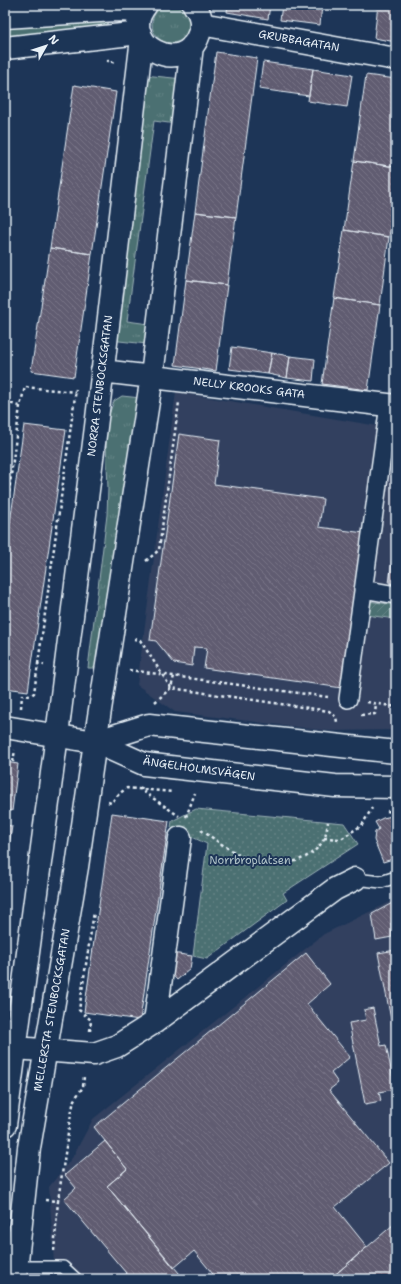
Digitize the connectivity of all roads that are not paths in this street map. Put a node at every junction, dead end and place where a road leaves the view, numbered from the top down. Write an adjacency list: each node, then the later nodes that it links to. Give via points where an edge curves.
1 (144, 7): 3 (street); 4 (street, NORRA STENBOCKSGATAN, via 139,20)
2 (199, 12): 5 (street, via 197,40); 7 (street, GRUBBAGATAN)
3 (5, 17)
4 (141, 36): 5 (street, via 151,49 165,55 180,54); 6 (street); 8 (street, NORRA STENBOCKSGATAN)
5 (192, 46): 9 (street)
6 (5, 48)
7 (396, 59)
8 (102, 371): 9 (street, NELLY KROOKS GATA); 15 (street, NORRA STENBOCKSGATAN)
9 (152, 376): 10 (street, NELLY KROOKS GATA); 16 (street)
10 (392, 406): 11 (street)
11 (363, 589): 12 (street); 13 (street)
12 (396, 595)
13 (348, 699)
14 (5, 727): 15 (street)
15 (57, 735): 16 (street); 23 (street)
16 (95, 742): 17 (street, via 148,725); 18 (street, ÄNGELHOLMSVÄGEN, via 144,764 336,786); 24 (street, MELLERSTA STENBOCKSGATAN)
17 (396, 752)
18 (396, 787)
19 (189, 833): 22 (street)
20 (396, 877): 21 (lane, via 381,882)
21 (355, 879): 22 (street, via 335,889)
22 (155, 1022): 24 (street, via 117,1046 104,1051)
23 (16, 1048): 24 (street); 25 (street)
24 (45, 1051): 26 (street, MELLERSTA STENBOCKSGATAN)
25 (5, 1125)
26 (12, 1270): 27 (lane, via 63,1267)
27 (76, 1279)

